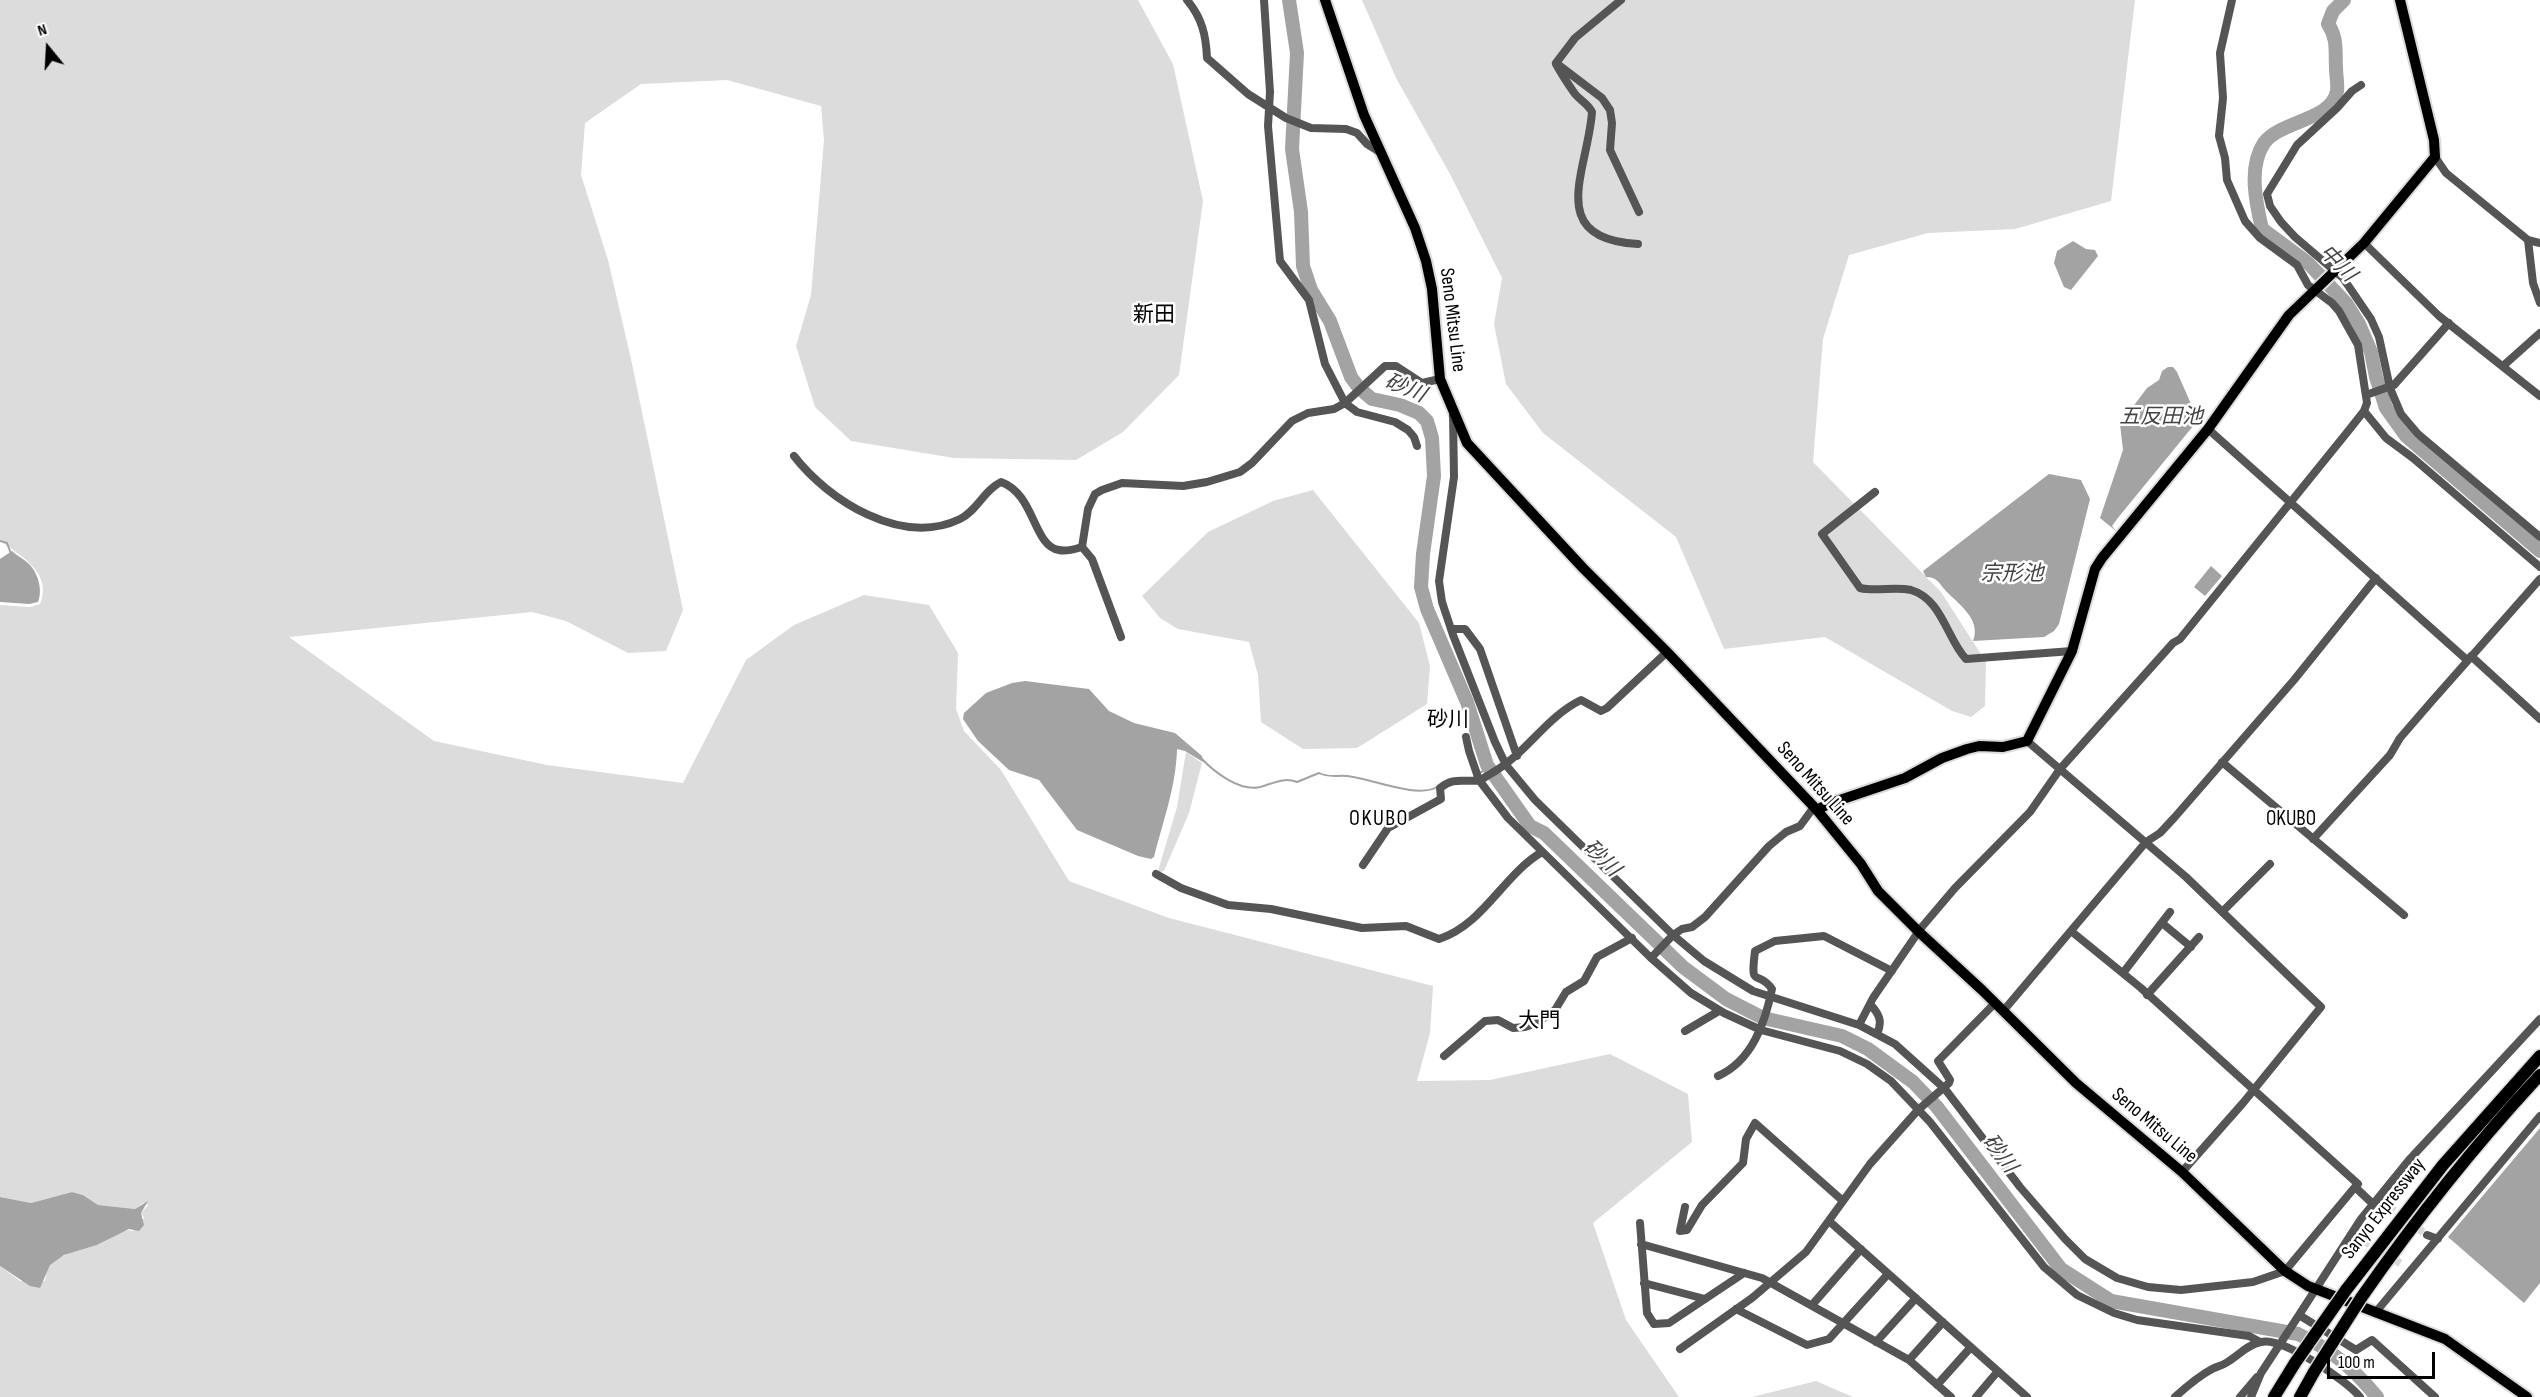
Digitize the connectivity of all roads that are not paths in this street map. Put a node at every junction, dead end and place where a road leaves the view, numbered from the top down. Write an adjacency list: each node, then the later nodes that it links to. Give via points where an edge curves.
1 (1187, 0): 9 (street, via 1197,12 1205,33 1207,58 1228,78)
2 (1264, 0): 9 (street, via 1269,43)
3 (1325, 0): 10 (main road, Seno Mitsu Line, via 1364,115)
4 (1621, 0): 7 (street, via 1575,38)
5 (2232, 0): 18 (street, via 2220,53 2223,99 2219,136 2227,180 2245,221)
6 (2400, 0): 11 (main road)
7 (1556, 63): 12 (street, via 1602,98 1610,110 1610,150); 16 (street, via 1592,112 1577,188 1583,219 1597,235 1612,242)
8 (2361, 85): 17 (street, via 2297,145 2267,194 2281,222)
9 (1268, 104): 10 (street, via 1286,118 1311,128 1357,133); 27 (street, via 1280,261 1309,300 1325,363)
10 (1381, 152): 23 (main road, Seno Mitsu Line, via 1426,261)
11 (2435, 157): 13 (street, via 2446,174); 14 (main road)
12 (1639, 212)
13 (2528, 240): 15 (street); 19 (street, via 2533,284)
14 (2364, 243): 17 (main road); 20 (street)
15 (2540, 243)
16 (1638, 244)
17 (2334, 273): 18 (main road); 24 (street, via 2343,278 2371,319 2379,337)
18 (2316, 288): 25 (street, via 2332,303 2358,345); 30 (main road, via 2274,333)
19 (2540, 303)
20 (2449, 323): 22 (street); 24 (street)
21 (2540, 333): 22 (street)
22 (2503, 366): 26 (street)
23 (1440, 379): 27 (street, via 1422,383 1390,365); 28 (main road, Seno Mitsu Line)
24 (2389, 388): 25 (street); 35 (street, via 2401,414 2418,434)
25 (2369, 395): 29 (street)
26 (2540, 396)
27 (1346, 401): 31 (street, via 1357,412 1408,430); 36 (street, via 1334,409 1308,413 1292,421 1240,472 1184,486 1122,483 1102,489 1088,510)
28 (1453, 411): 40 (street, via 1454,477 1439,581); 43 (main road, Seno Mitsu Line, via 1467,443)
29 (2364, 411): 34 (street); 37 (street, via 2386,438)
30 (2208, 429): 34 (street); 42 (main road, via 2095,569)
31 (1417, 446)
32 (794, 456): 36 (street, via 822,486 862,511 900,526 937,527 960,519 1001,482 1010,485 1028,505 1048,546 1066,551)
33 (1875, 492): 42 (street, via 1822,534 1860,588 1895,588 1922,597 1934,607 1966,659)
34 (2291, 503): 38 (street); 51 (street, via 2181,639 2173,643)
35 (2540, 537)
36 (1082, 547): 41 (street, via 1092,559)
37 (2540, 567)
38 (2376, 578): 44 (street); 49 (street)
39 (2540, 579): 44 (street)
40 (1451, 629): 48 (street, via 1466,629 1480,649); 50 (street)
41 (1121, 637)
42 (2072, 651): 47 (main road)
43 (1667, 652): 48 (street, via 1601,711 1581,700 1568,706); 53 (main road, Seno Mitsu Line)
44 (2469, 658): 45 (street); 54 (street)
45 (2540, 719)
46 (1466, 736): 52 (street)
47 (2027, 741): 51 (street); 53 (main road, via 1967,749 1912,775)
48 (1517, 756): 50 (street)
49 (2222, 762): 54 (street); 55 (street, via 2167,825)
50 (1504, 766): 52 (street); 66 (street)
51 (2060, 769): 55 (street); 65 (street, via 2030,812)
52 (1479, 777): 56 (street, via 1508,818); 58 (street, via 1445,784 1440,788 1440,799 1389,828)
53 (1817, 810): 65 (main road, Seno Mitsu Line, via 1878,891); 66 (street, via 1769,846 1705,917)
54 (2313, 839): 62 (street)
55 (2146, 842): 60 (street); 64 (street)
56 (1542, 852): 59 (street, via 1529,860 1467,924 1439,939 1406,926 1362,928 1271,909 1228,905); 68 (street)
57 (2270, 864): 60 (street)
58 (1363, 865)
59 (1156, 874)
60 (2223, 911): 87 (street, via 2321,1007)
61 (2170, 912): 63 (street)
62 (2404, 915)
63 (2162, 923): 69 (street); 72 (street)
64 (2071, 931): 72 (street); 76 (street)
65 (1919, 932): 71 (street); 76 (main road, Seno Mitsu Line)
66 (1671, 937): 70 (street); 74 (street, via 1722,975)
67 (2199, 937): 69 (street)
68 (1632, 938): 70 (street); 83 (street, via 1597,957 1584,981 1566,992 1555,1010 1537,1023 1513,1028 1498,1020 1485,1021)
69 (2191, 947): 73 (street)
70 (1652, 957): 77 (street, via 1691,993)
71 (1892, 971): 74 (street, via 1824,936 1775,941 1755,951 1752,974 1771,986); 75 (street)
72 (2123, 973): 73 (street)
73 (2147, 995): 87 (street)
74 (1770, 1000): 79 (street); 80 (street)
75 (1870, 1004): 79 (street); 82 (street, via 1881,1025)
76 (1999, 1007): 88 (street, via 1938,1061 1950,1080); 91 (main road, Seno Mitsu Line, via 2076,1083)
77 (1719, 1011): 80 (street); 81 (street)
78 (2540, 1018): 94 (street)
79 (1859, 1025): 82 (street)
80 (1761, 1029): 86 (street, via 1740,1063); 89 (street, via 1858,1059 1891,1081)
81 (1684, 1032)
82 (1877, 1034): 88 (street, via 1912,1057)
83 (1444, 1056)
84 (2540, 1056): 136 (highway, Sanyo Expressway, bridge, via 2443,1165 2346,1290)
85 (2540, 1075): 137 (highway, Sanyo Expressway, bridge, via 2432,1200 2361,1298)
86 (1718, 1076)
87 (2253, 1090): 91 (street); 92 (street, via 2358,1184)
88 (1941, 1091): 89 (street); 105 (street, via 2066,1239 2085,1259 2117,1278 2148,1287 2181,1290 2253,1282)
89 (1919, 1109): 93 (street); 120 (street, via 2044,1267 2077,1295 2137,1320 2249,1336)
90 (2540, 1116): 101 (street)
91 (2182, 1172): 105 (main road, Seno Mitsu Line)
92 (2355, 1187): 94 (street); 105 (street)
93 (1843, 1201): 96 (street, via 1755,1123 1746,1139 1743,1163 1702,1205 1687,1230 1680,1231); 97 (street)
94 (2376, 1201): 95 (street); 99 (street)
95 (2388, 1206)
96 (1685, 1207)
97 (1829, 1221): 104 (street); 108 (street, via 1806,1252)
98 (1640, 1222): 103 (street)
99 (2353, 1234): 102 (street); 110 (street)
100 (2427, 1235): 101 (street)
101 (2438, 1239): 115 (street, via 2407,1268)
102 (2363, 1240)
103 (1641, 1244): 106 (street); 109 (street)
104 (1861, 1250): 107 (street); 113 (street)
105 (2285, 1271): 110 (main road, Seno Mitsu Line)
106 (1744, 1273): 108 (street); 112 (street)
107 (1888, 1274): 111 (street); 118 (street)
108 (1770, 1282): 113 (street); 114 (street)
109 (1644, 1283): 112 (street); 112 (street, via 1648,1318 1658,1326)
110 (2315, 1289): 115 (main road, Seno Mitsu Line); 116 (street)
111 (1916, 1298): 117 (street); 119 (street)
112 (1706, 1299)
113 (1812, 1305): 118 (street)
114 (1736, 1309): 118 (street, via 1807,1345 1829,1339); 123 (street)
115 (2375, 1313): 140 (main road, Seno Mitsu Line, via 2445,1339)
116 (2297, 1318): 121 (street); 139 (street, via 2356,1350 2372,1340)
117 (1943, 1322): 122 (street); 124 (street)
118 (1845, 1323): 119 (street)
119 (1876, 1342): 124 (street)
120 (2260, 1342): 121 (street); 132 (street, via 2212,1369)
121 (2280, 1345): 126 (street); 138 (street, via 2320,1365)
122 (1971, 1347): 125 (street); 127 (street)
123 (1680, 1349)
124 (1909, 1360): 127 (street)
125 (1998, 1371): 130 (street); 131 (street)
126 (2261, 1373): 128 (street); 135 (street)
127 (1937, 1385): 129 (street)
128 (2249, 1386): 133 (street); 134 (street)
129 (1951, 1397)
130 (1976, 1397)
131 (2027, 1397)
132 (2175, 1397)
133 (2232, 1397)
134 (2240, 1397)
135 (2251, 1397)
136 (2274, 1397)
137 (2300, 1397)
138 (2361, 1397)
139 (2435, 1397)
140 (2527, 1397)

